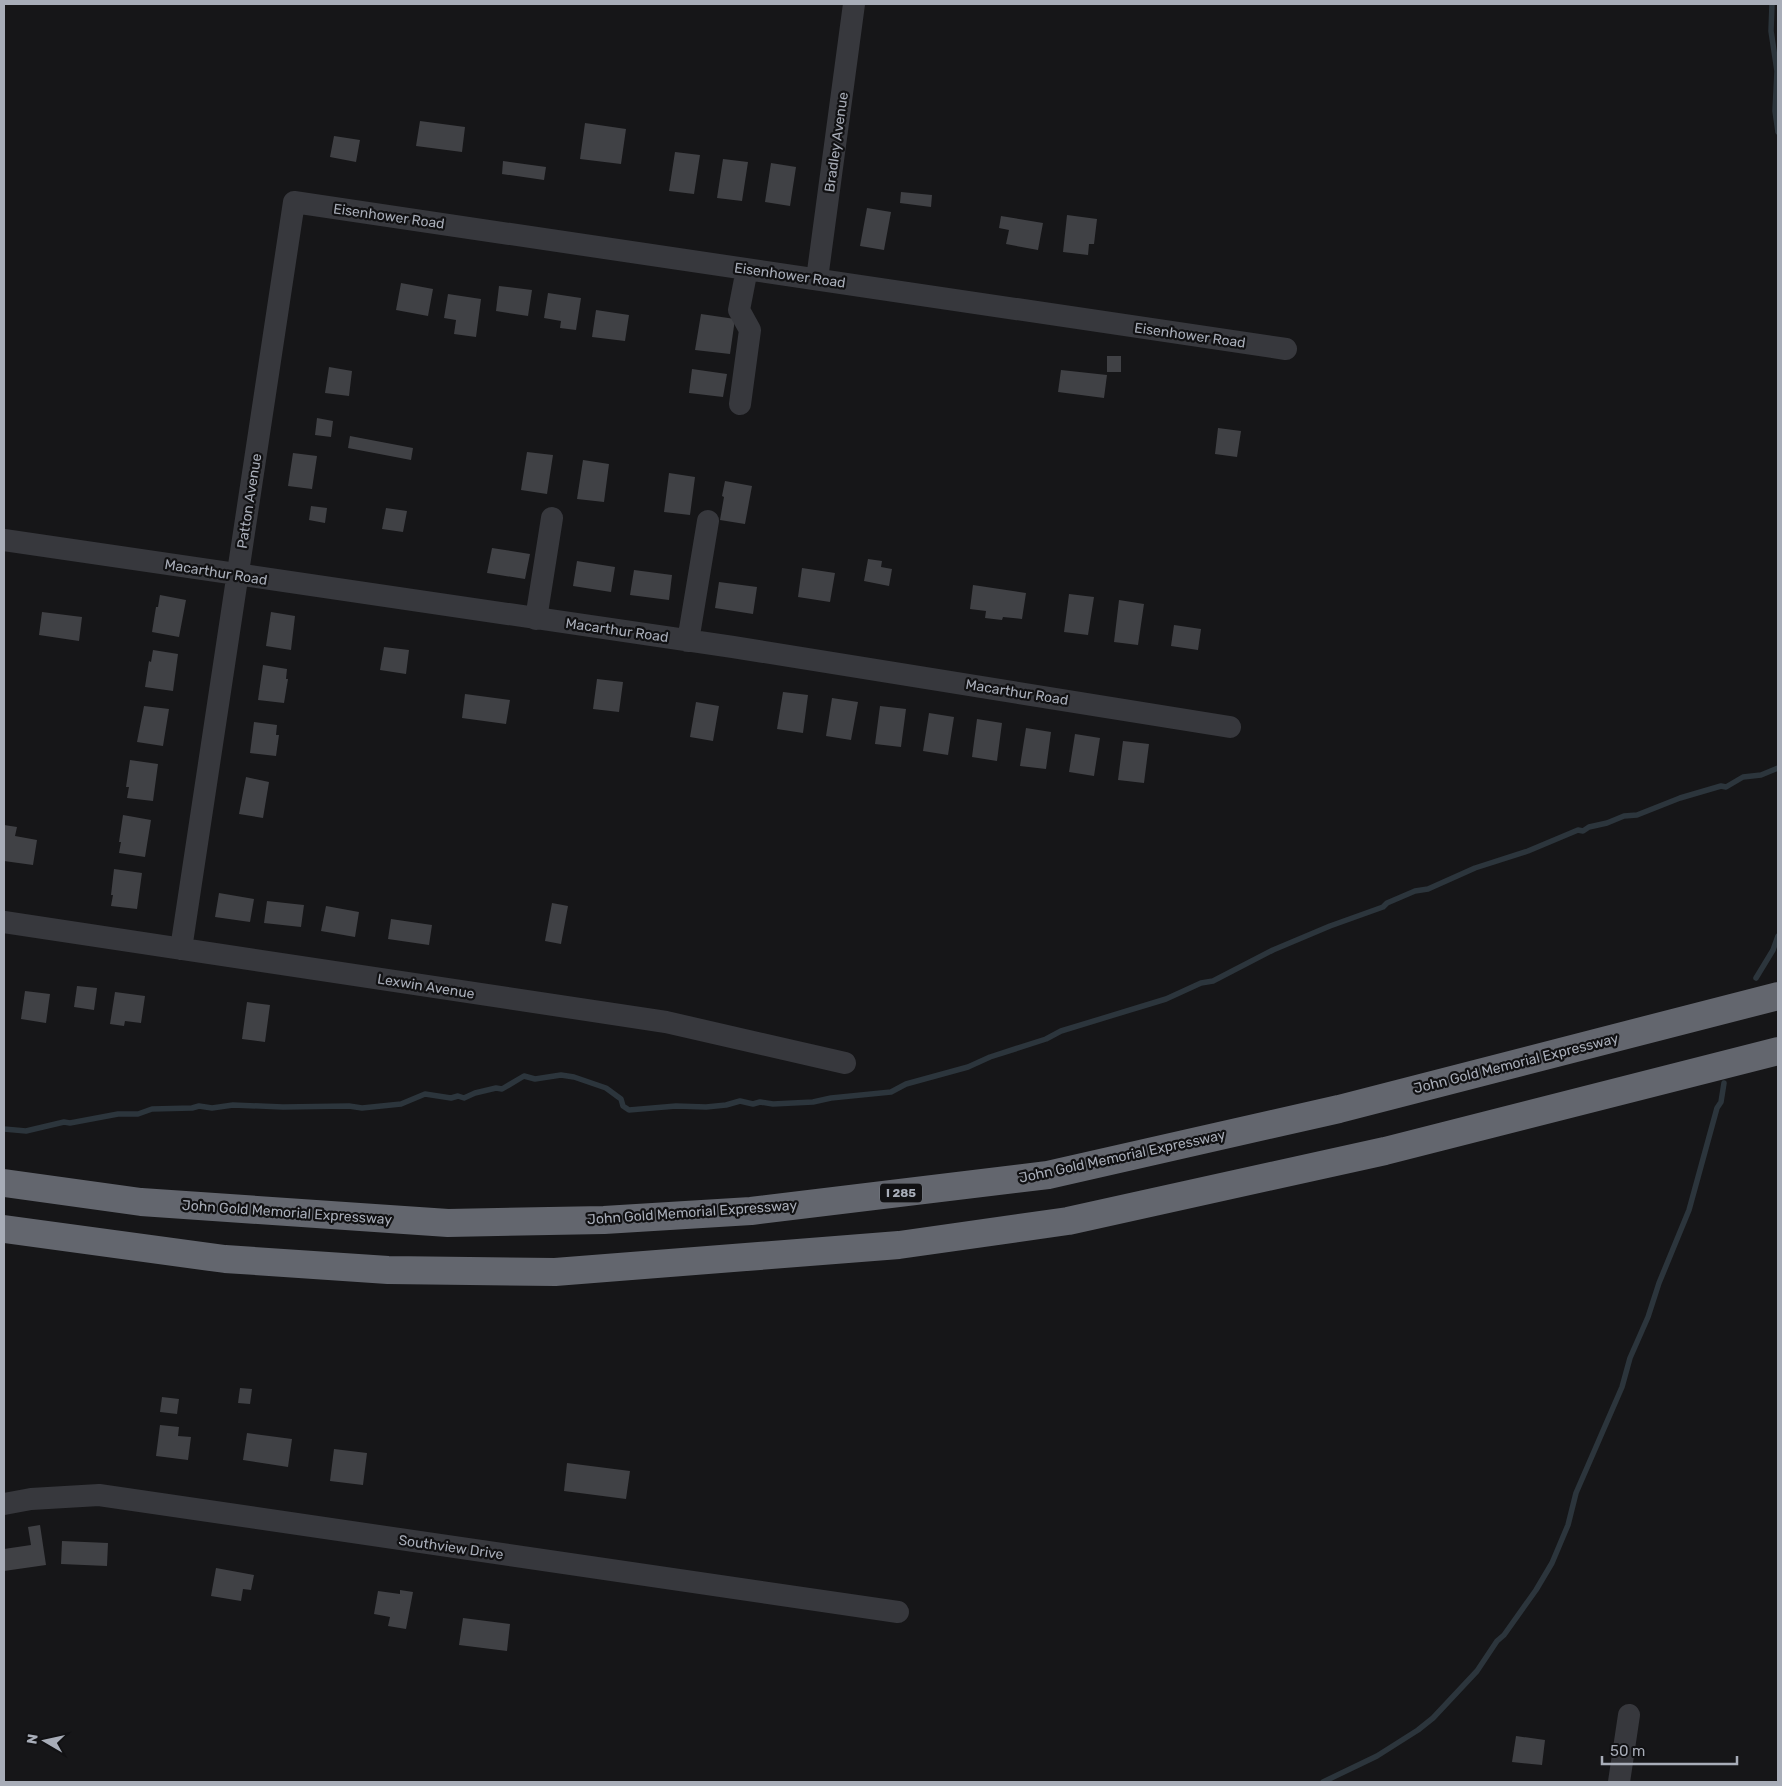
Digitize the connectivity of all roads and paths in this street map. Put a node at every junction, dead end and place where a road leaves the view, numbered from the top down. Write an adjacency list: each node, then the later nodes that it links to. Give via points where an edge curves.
1 (854, 4): 4 (street, Bradley Avenue)
2 (294, 202): 3 (street, Eisenhower Road); 10 (street, Patton Avenue)
3 (747, 269): 4 (street, Eisenhower Road); 6 (street, via 740,310 750,330)
4 (816, 279): 5 (street, Eisenhower Road)
5 (1286, 349)
6 (740, 404)
7 (552, 518): 11 (street)
8 (708, 520): 12 (street)
9 (4, 540): 10 (street, Macarthur Road)
10 (238, 575): 11 (street, Macarthur Road); 15 (street, Patton Avenue)
11 (536, 619): 12 (street, Macarthur Road)
12 (688, 641): 13 (street, Macarthur Road)
13 (1230, 727)
14 (4, 922): 15 (street, Lexwin Avenue)
15 (181, 948): 18 (street, Lexwin Avenue, via 666,1022)
16 (1778, 996): 19 (highway, John Gold Memorial Expressway / I 285, via 1339,1109 1048,1175 751,1211 604,1220 448,1223 141,1202)
17 (1778, 1051): 20 (highway, via 1385,1152 1068,1221 899,1245 555,1272 388,1270 225,1259)
18 (846, 1063)
19 (4, 1182)
20 (4, 1228)
21 (4, 1504): 22 (street, Southview Drive, via 100,1495)
22 (898, 1612)
23 (1629, 1715): 24 (street)
24 (1619, 1782)

